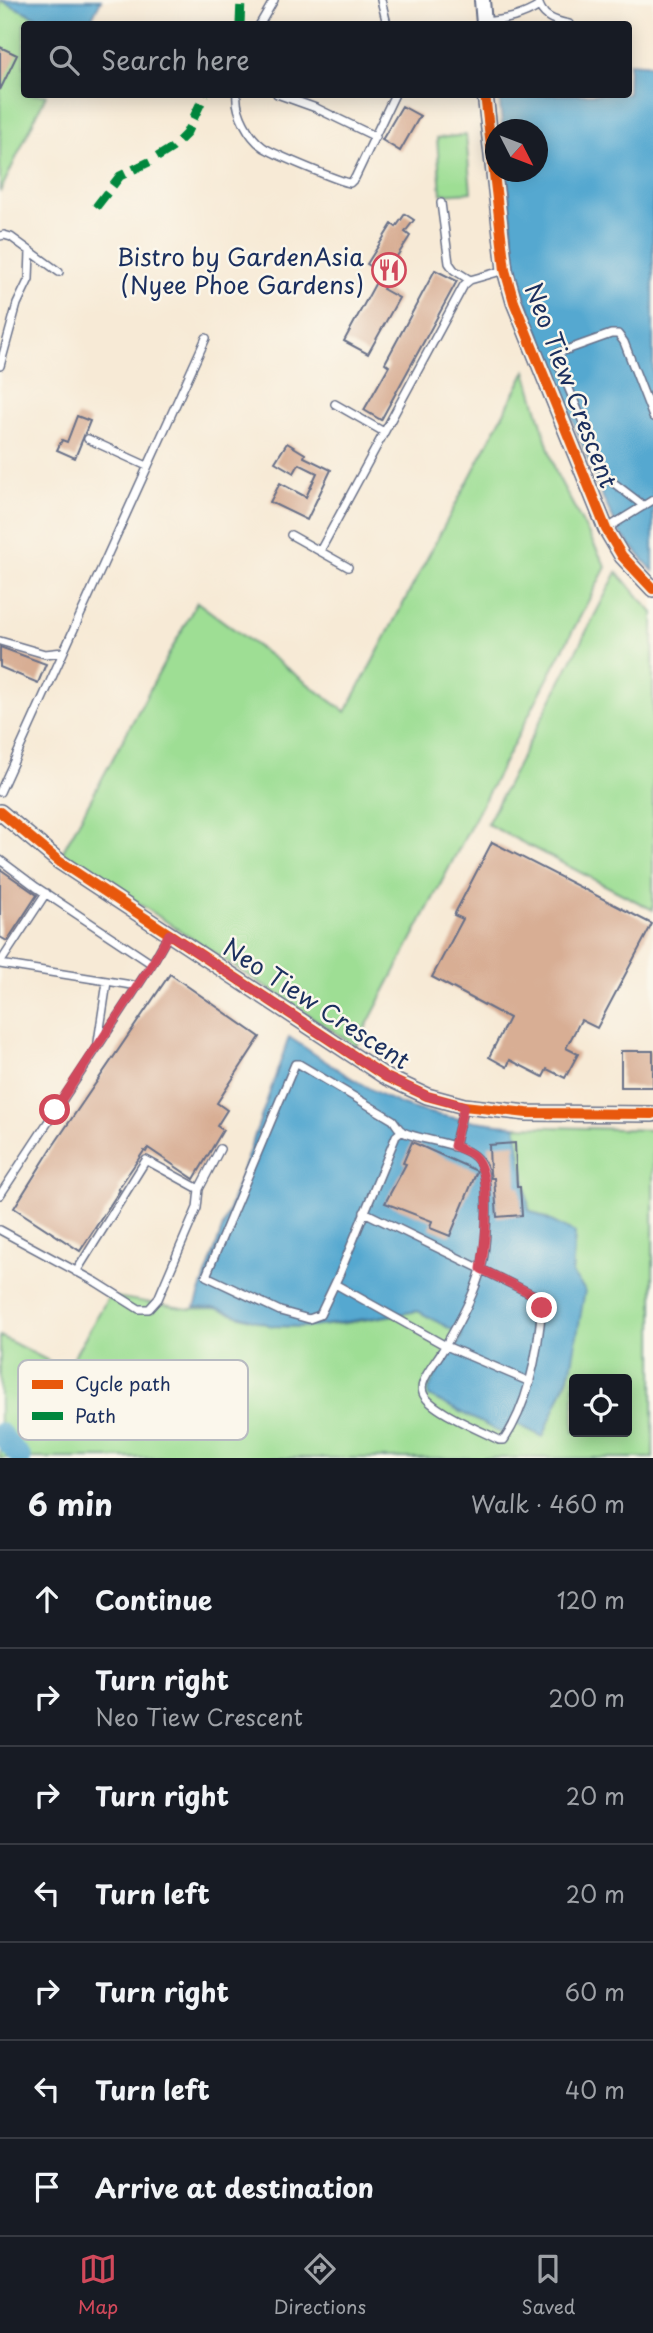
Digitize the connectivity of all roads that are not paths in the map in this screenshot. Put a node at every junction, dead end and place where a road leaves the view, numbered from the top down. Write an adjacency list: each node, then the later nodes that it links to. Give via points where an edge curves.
1 (274, 0): 5 (lane)
2 (381, 0): 6 (lane)
3 (482, 0): 7 (street)
4 (539, 3): 8 (lane, via 526,14); 9 (lane, via 542,13)
5 (262, 21)
6 (386, 21)
7 (484, 21)
8 (497, 21)
9 (555, 21)
10 (238, 98): 14 (lane, via 245,126 263,147 345,183 355,178)
11 (288, 98): 14 (lane)
12 (394, 98): 14 (lane)
13 (485, 98): 18 (street, Neo Tiew Crescent)
14 (376, 137)
15 (441, 203): 20 (lane, via 449,263)
16 (0, 236): 17 (lane, via 11,237)
17 (30, 251): 19 (lane); 22 (lane, via 29,279)
18 (505, 270): 20 (lane); 30 (street, Neo Tiew Crescent)
19 (59, 272)
20 (470, 279): 25 (lane)
21 (206, 338): 27 (lane)
22 (0, 366)
23 (335, 404): 25 (lane)
24 (653, 417): 29 (lane, via 618,334 556,355 606,477)
25 (384, 432): 32 (lane)
26 (88, 439): 27 (lane)
27 (147, 466): 36 (lane)
28 (653, 500): 29 (lane)
29 (644, 506): 30 (lane)
30 (606, 529): 34 (street, Neo Tiew Crescent, via 622,556)
31 (291, 535): 32 (lane)
32 (320, 551): 33 (lane)
33 (348, 567)
34 (653, 589)
35 (0, 641): 36 (lane, via 45,654)
36 (63, 652): 37 (lane)
37 (0, 792)
38 (0, 812): 41 (street, Neo Tiew Crescent, via 60,862)
39 (0, 859): 40 (lane)
40 (46, 893): 42 (lane); 43 (lane)
41 (169, 934): 43 (lane); 47 (street, Neo Tiew Crescent, via 386,1077 427,1096)
42 (0, 963): 44 (lane)
43 (152, 964): 45 (lane)
44 (107, 982): 45 (lane); 46 (lane)
45 (138, 986): 46 (lane)
46 (97, 1046): 53 (lane)
47 (464, 1106): 48 (street, Neo Tiew Crescent, via 527,1113); 50 (lane)
48 (653, 1114)
49 (401, 1132): 50 (lane); 54 (lane); 58 (lane, via 393,1120 295,1064 206,1272 210,1280 309,1319 320,1315)
50 (454, 1146): 56 (lane, via 473,1155 482,1168 487,1233)
51 (220, 1149): 52 (lane)
52 (199, 1189): 57 (lane, via 146,1160); 57 (lane, via 197,1208 158,1299 149,1309 139,1309)
53 (0, 1195)
54 (364, 1212): 56 (lane); 58 (lane)
55 (0, 1230): 57 (lane)
56 (481, 1269): 59 (lane); 60 (lane, via 542,1303)
57 (76, 1272)
58 (335, 1284): 59 (lane)
59 (446, 1346): 60 (lane); 60 (lane, via 424,1381 428,1401 499,1440 504,1440 513,1426)
60 (530, 1382)

